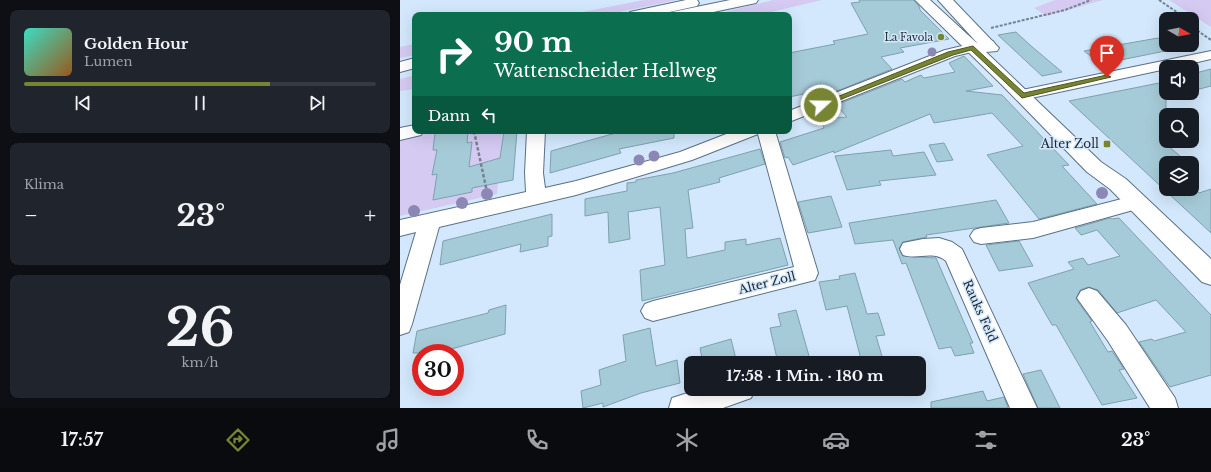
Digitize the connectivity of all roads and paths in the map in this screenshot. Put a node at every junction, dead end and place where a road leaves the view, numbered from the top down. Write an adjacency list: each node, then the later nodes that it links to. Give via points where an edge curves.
1 (707, 0): 7 (main road)
2 (751, 0): 8 (main road)
3 (922, 0): 12 (main road)
4 (945, 0): 12 (main road)
5 (1091, 0): 12 (path)
6 (1159, 0): 9 (path)
7 (649, 12)
8 (692, 12)
9 (1177, 12)
10 (1199, 32): 11 (path)
11 (1211, 40)
12 (979, 41): 16 (main road); 17 (street)
13 (1211, 55): 16 (street)
14 (412, 65): 15 (main road)
15 (400, 67)
16 (1029, 94): 25 (main road, via 1106,163 1118,184)
17 (792, 116)
18 (412, 132): 19 (street)
19 (400, 134)
20 (475, 134): 26 (path)
21 (536, 134): 24 (street)
22 (743, 134): 24 (street, via 686,156)
23 (767, 134): 33 (street, Alter Zoll, via 807,273)
24 (536, 197): 26 (street)
25 (1137, 202): 29 (street, via 1033,230); 31 (main road)
26 (490, 206): 27 (street)
27 (430, 222): 28 (street); 34 (street)
28 (400, 228)
29 (981, 236)
30 (911, 249): 37 (street, Rauks Feld, via 937,246 947,248 954,255)
31 (1211, 275)
32 (1089, 298): 38 (street, via 1117,333)
33 (653, 311)
34 (400, 324)
35 (720, 396): 36 (street)
36 (682, 408)
37 (1024, 408)
38 (1165, 408)

